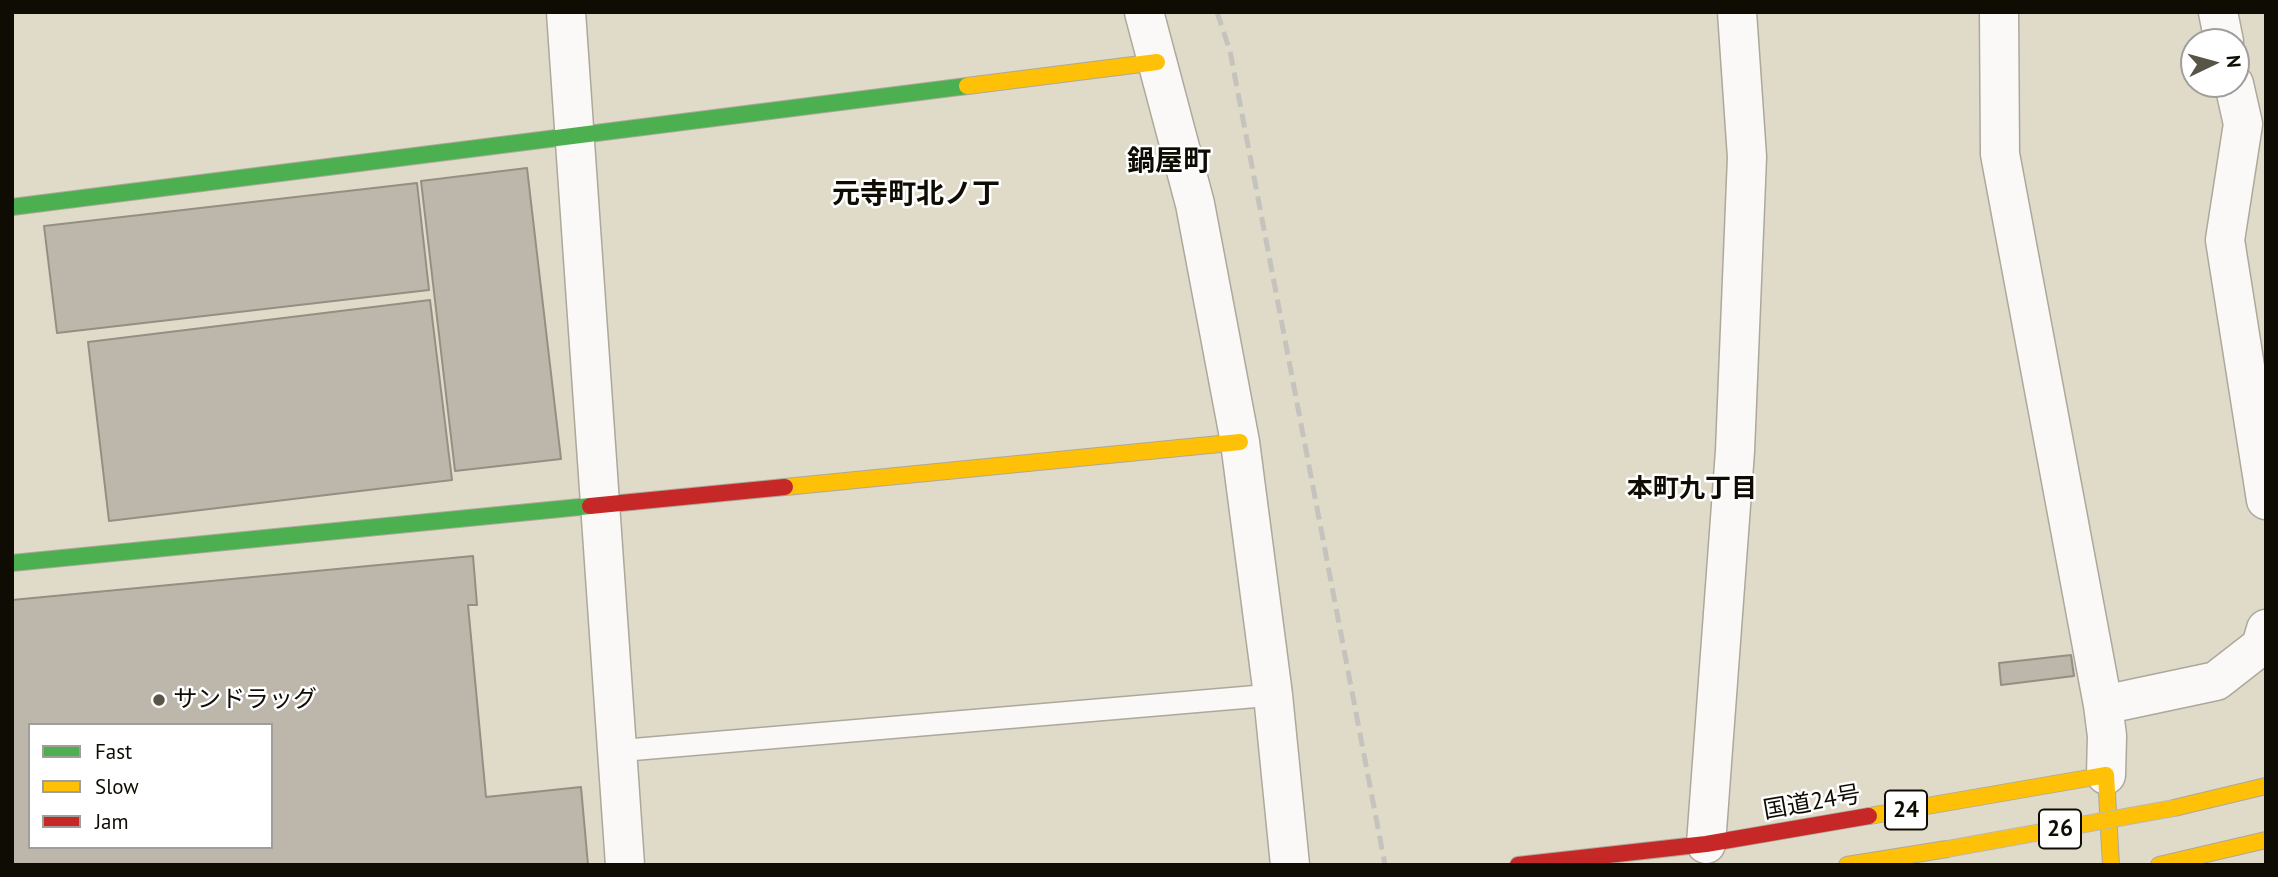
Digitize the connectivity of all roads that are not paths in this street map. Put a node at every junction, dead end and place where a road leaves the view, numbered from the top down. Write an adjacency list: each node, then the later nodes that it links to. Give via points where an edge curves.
1 (566, 12): 7 (street)
2 (1144, 12): 5 (street)
3 (1737, 12): 20 (street, via 1747,157 1735,451)
4 (1998, 12): 15 (street, via 2000,155)
5 (1157, 62): 7 (main road); 9 (street, via 1195,204)
6 (2237, 98): 10 (street, via 2243,124 2225,240)
7 (573, 135): 8 (main road); 11 (street)
8 (12, 207)
9 (1240, 442): 11 (main road); 14 (street)
10 (2266, 500)
11 (601, 506): 12 (main road); 16 (street)
12 (12, 563)
13 (2266, 629): 15 (street, via 2261,646 2216,681)
14 (1273, 695): 16 (lane); 22 (street)
15 (2103, 705): 17 (street, via 2108,736)
16 (616, 751): 21 (street)
17 (2106, 775): 20 (main road, 国道24号 / 24); 25 (main road)
18 (2266, 786): 24 (main road, 26, bridge, via 2174,808)
19 (2266, 840): 26 (main road)
20 (1706, 844): 23 (main road, 国道24号 / 24)
21 (625, 865)
22 (1290, 865)
23 (1518, 865)
24 (1847, 865)
25 (2111, 865)
26 (2159, 865)

